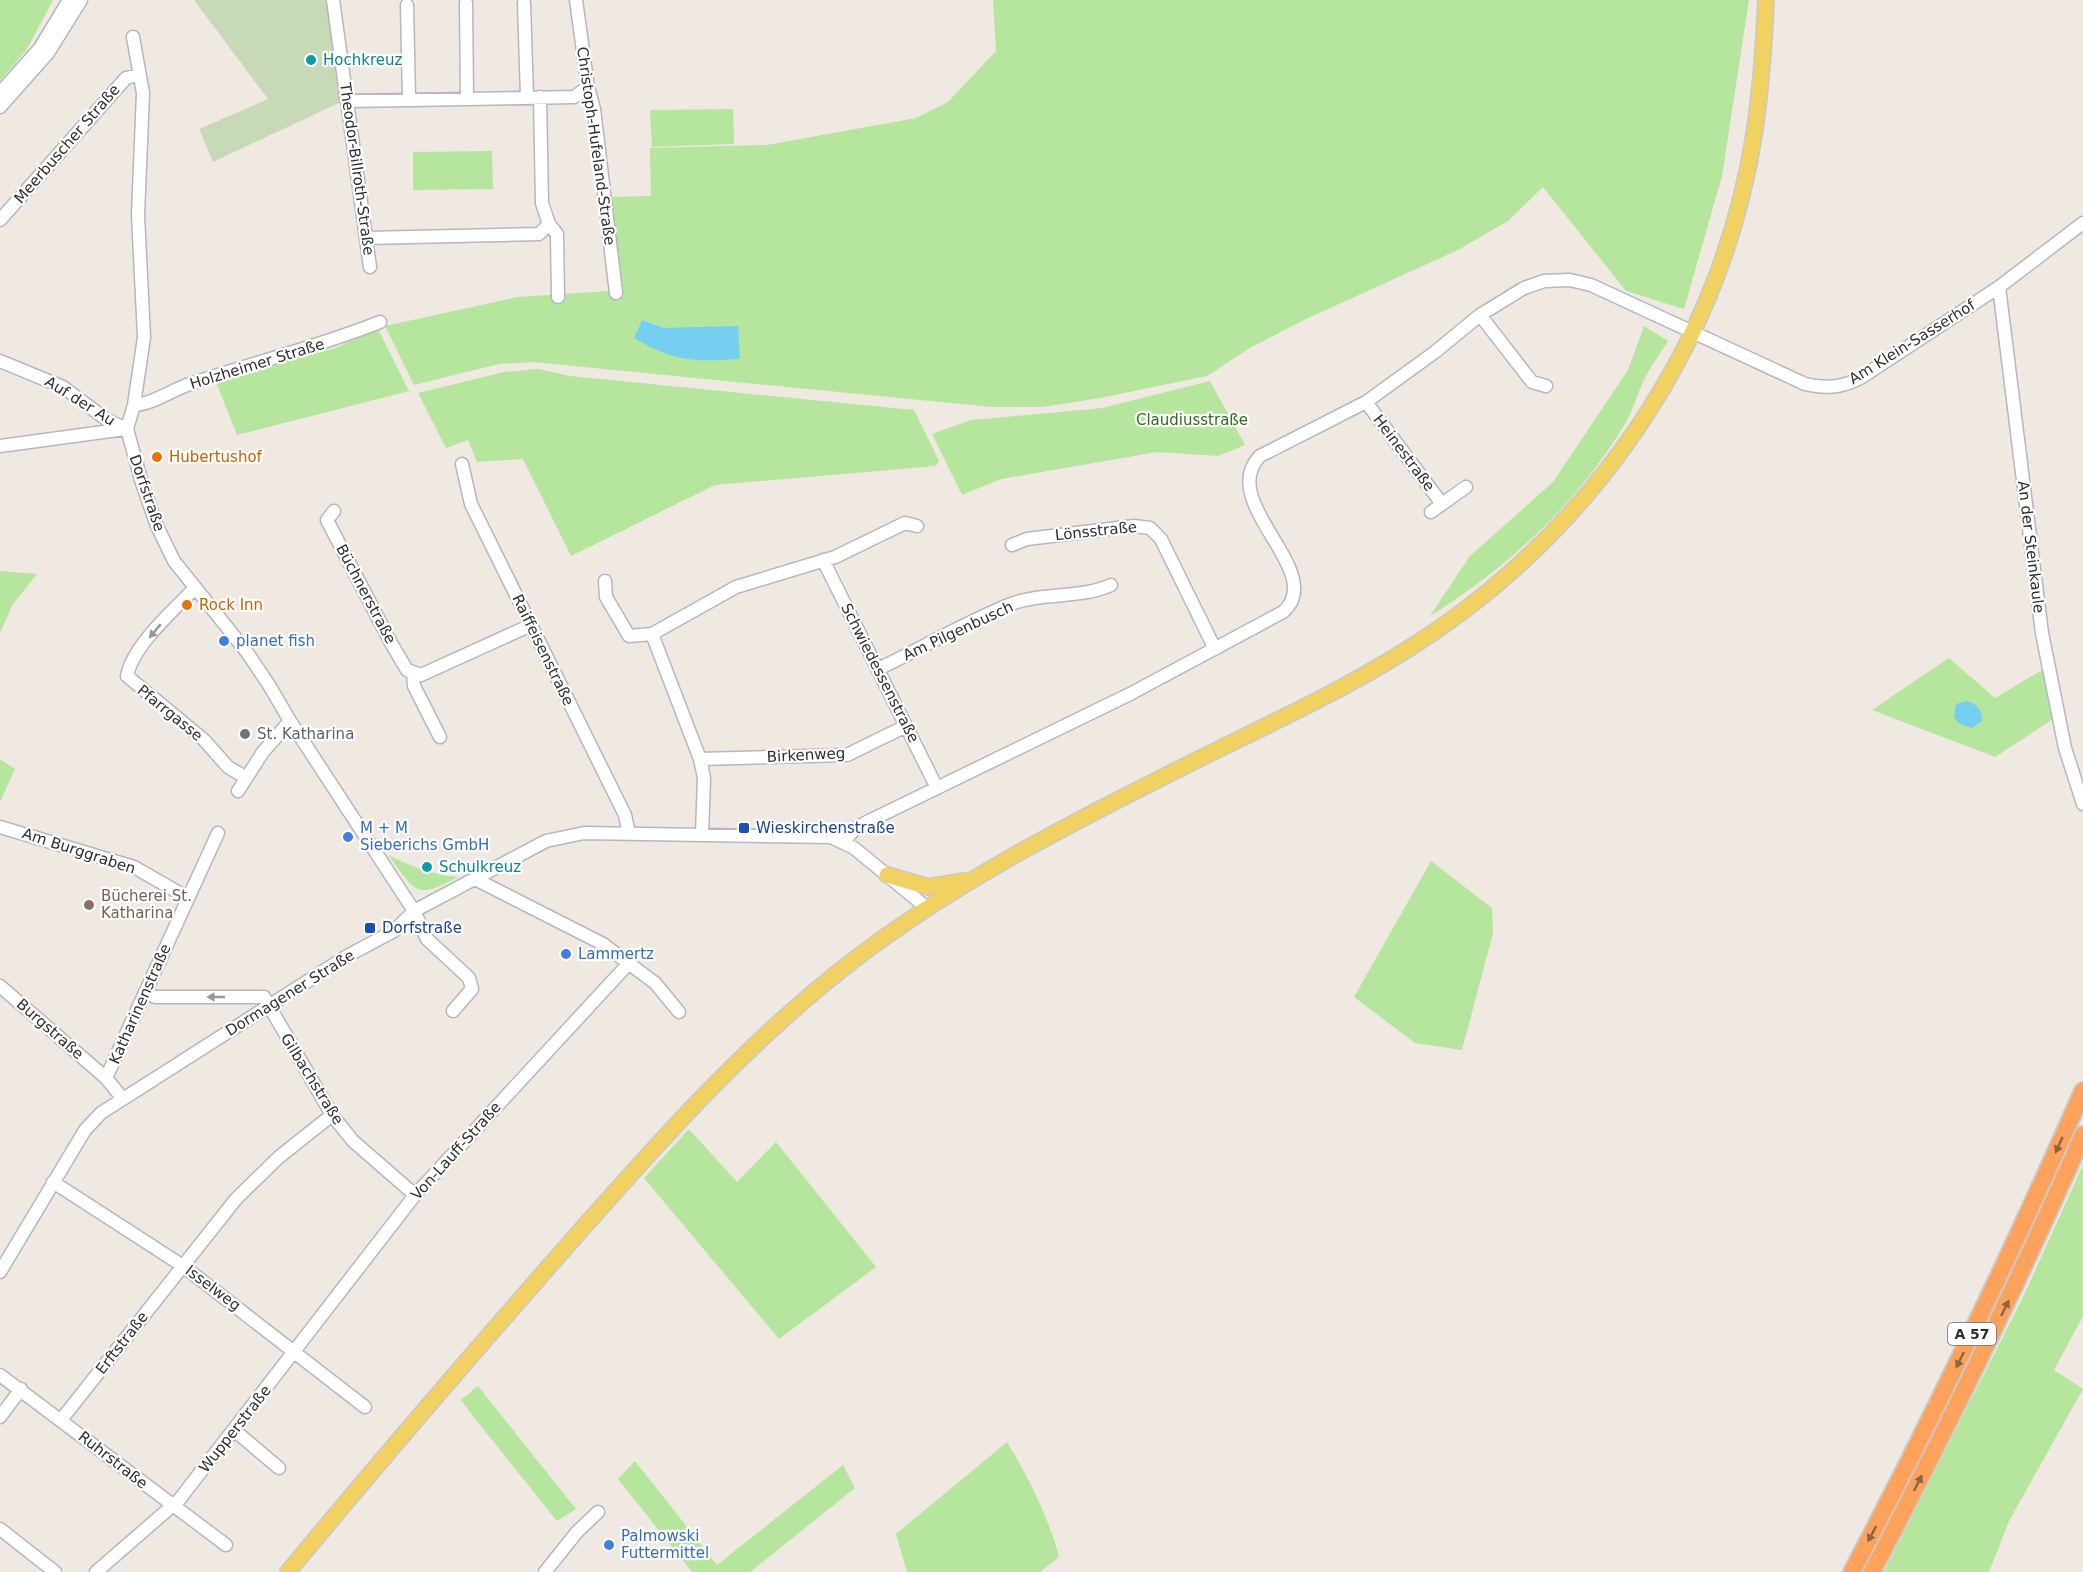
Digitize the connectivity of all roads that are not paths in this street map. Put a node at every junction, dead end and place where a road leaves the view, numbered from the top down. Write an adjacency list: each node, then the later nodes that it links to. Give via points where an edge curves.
1 (69, 0): 12 (street, via 40,48)
2 (81, 0): 17 (street, via 48,53)
3 (333, 0): 16 (street, Theodor-Billroth-Straße)
4 (576, 0): 11 (street, Christoph-Hufeland-Straße)
5 (1766, 0): 28 (main road, via 1758,101 1746,174 1724,255)
6 (466, 3): 14 (street)
7 (524, 3): 13 (street)
8 (407, 5): 15 (street)
9 (133, 37): 10 (street)
10 (138, 75): 18 (street, Meerbuscher Straße, via 126,78); 32 (street, via 143,93 138,215 144,338)
11 (588, 87): 13 (street, via 574,97); 24 (street, Christoph-Hufeland-Straße, via 594,108)
12 (0, 93)
13 (533, 97): 14 (street); 20 (street, via 542,203)
14 (467, 98): 15 (street)
15 (409, 99): 16 (street)
16 (349, 101): 21 (street, Theodor-Billroth-Straße)
17 (0, 107)
18 (0, 220)
19 (2083, 223): 23 (street, Am Klein-Sasserhof)
20 (549, 224): 21 (street, via 539,234); 25 (street, via 557,234)
21 (366, 238): 22 (street, Theodor-Billroth-Straße)
22 (370, 267)
23 (1999, 287): 28 (street, Am Klein-Sasserhof, via 1862,377 1830,388 1805,384); 58 (street, An der Steinkaule, via 2044,644 2065,748)
24 (616, 293)
25 (558, 297)
26 (1480, 315): 28 (street, via 1524,288 1544,281 1570,280 1616,296); 30 (street, via 1532,382); 31 (street)
27 (380, 322): 32 (street, Holzheimer Straße)
28 (1692, 333): 66 (main road, via 1636,432 1592,490 1527,559 1464,611 1360,677 1110,803)
29 (0, 362): 33 (street, Auf der Au, via 63,387 107,420)
30 (1546, 386)
31 (1366, 402): 37 (street, Heinestraße); 48 (street, via 1260,456 1252,464 1247,486 1296,586 1295,596 1283,612)
32 (134, 405): 33 (street)
33 (127, 429): 34 (street); 45 (street, Dorfstraße, via 157,526 174,561)
34 (0, 446)
35 (462, 464): 46 (street, Raiffeisenstraße, via 471,504)
36 (1466, 487): 37 (street, Heinestraße)
37 (1442, 504): 39 (street, Heinestraße)
38 (334, 511): 50 (street, Büchnerstraße, via 327,520 392,643)
39 (1431, 512)
40 (916, 526): 42 (street, via 905,523)
41 (1012, 545): 48 (street, Lönsstraße, via 1027,539 1134,526 1150,528 1161,539)
42 (824, 560): 47 (street, via 736,587); 49 (street, Schwiedessenstraße)
43 (605, 581): 47 (street, via 606,597 629,636)
44 (1111, 585): 49 (street, Am Pilgenbusch, via 1096,591 1048,595 1012,604)
45 (195, 588): 51 (street, Dorfstraße, via 246,651); 55 (street, Pfarrgasse, one-way to 55, via 144,644 127,676 204,740 228,767)
46 (531, 625): 50 (street, via 421,675); 61 (street, Raiffeisenstraße, via 625,815)
47 (652, 634): 54 (street)
48 (1215, 649): 56 (street)
49 (878, 669): 52 (street, Schwiedessenstraße)
50 (413, 674): 53 (street, Büchnerstraße, via 414,686)
51 (290, 721): 55 (street); 69 (street, Dorfstraße)
52 (906, 726): 54 (street, Birkenweg, via 847,755); 56 (street, Schwiedessenstraße)
53 (440, 737)
54 (700, 759): 62 (street, via 704,778)
55 (245, 777): 57 (street)
56 (936, 786): 63 (street, via 856,828)
57 (238, 791)
58 (2083, 804)
59 (0, 827): 67 (street, Am Burggraben, via 134,867)
60 (218, 833): 67 (street, Katharinenstraße)
61 (629, 833): 62 (street, Dormagener Straße); 65 (street, Dormagener Straße, via 584,833 546,841)
62 (702, 835): 63 (street, Dormagener Straße, via 819,836)
63 (844, 841): 64 (street, Dormagener Straße)
64 (887, 875): 66 (main road, via 928,887); 68 (street, Dormagener Straße)
65 (475, 879): 69 (street, Dormagener Straße); 70 (street, via 592,938)
66 (974, 879): 68 (main road)
67 (188, 898): 72 (street, Katharinenstraße)
68 (927, 908): 99 (main road, via 795,1008 692,1106)
69 (414, 911): 73 (street, Dormagener Straße, via 394,931); 74 (street, Dorfstraße, via 427,939 471,982 472,989)
70 (630, 962): 75 (street, via 655,983); 82 (street, Von-Lauff-Straße)
71 (1, 990): 76 (street, Burgstraße)
72 (146, 992): 73 (street, one-way to 72, via 264,997 155,997); 76 (street, Katharinenstraße)
73 (269, 1006): 78 (street, Dormagener Straße); 79 (street, Gilbachstraße)
74 (453, 1011)
75 (679, 1012)
76 (106, 1078): 78 (street, Burgstraße)
77 (2083, 1092): 101 (highway, A 57, one-way to 101, via 1936,1411)
78 (123, 1099): 81 (street, Dormagener Straße, via 92,1122)
79 (332, 1115): 82 (street, Gilbachstraße, via 353,1141); 83 (street, Erftstraße, via 279,1156 243,1192)
80 (2083, 1135): 102 (highway, A 57, one-way to 80, via 1964,1392)
81 (53, 1182): 83 (street, Isselweg); 84 (street)
82 (415, 1195): 85 (street, Von-Lauff-Straße)
83 (183, 1266): 85 (street, Isselweg); 90 (street, Erftstraße)
84 (0, 1272)
85 (296, 1352): 88 (street, Isselweg); 91 (street, Wupperstraße)
86 (0, 1375): 87 (street, Ruhrstraße)
87 (21, 1389): 89 (street); 90 (street, Ruhrstraße)
88 (365, 1407)
89 (0, 1418)
90 (61, 1420): 93 (street, Ruhrstraße)
91 (234, 1430): 92 (street); 93 (street, Wupperstraße)
92 (279, 1468)
93 (174, 1506): 96 (street, Ruhrstraße); 97 (street, Wupperstraße)
94 (598, 1512): 100 (street)
95 (0, 1529): 98 (street)
96 (226, 1545)
97 (103, 1570)
98 (55, 1572)
99 (288, 1572)
100 (545, 1572)
101 (1852, 1572)
102 (1872, 1572)

